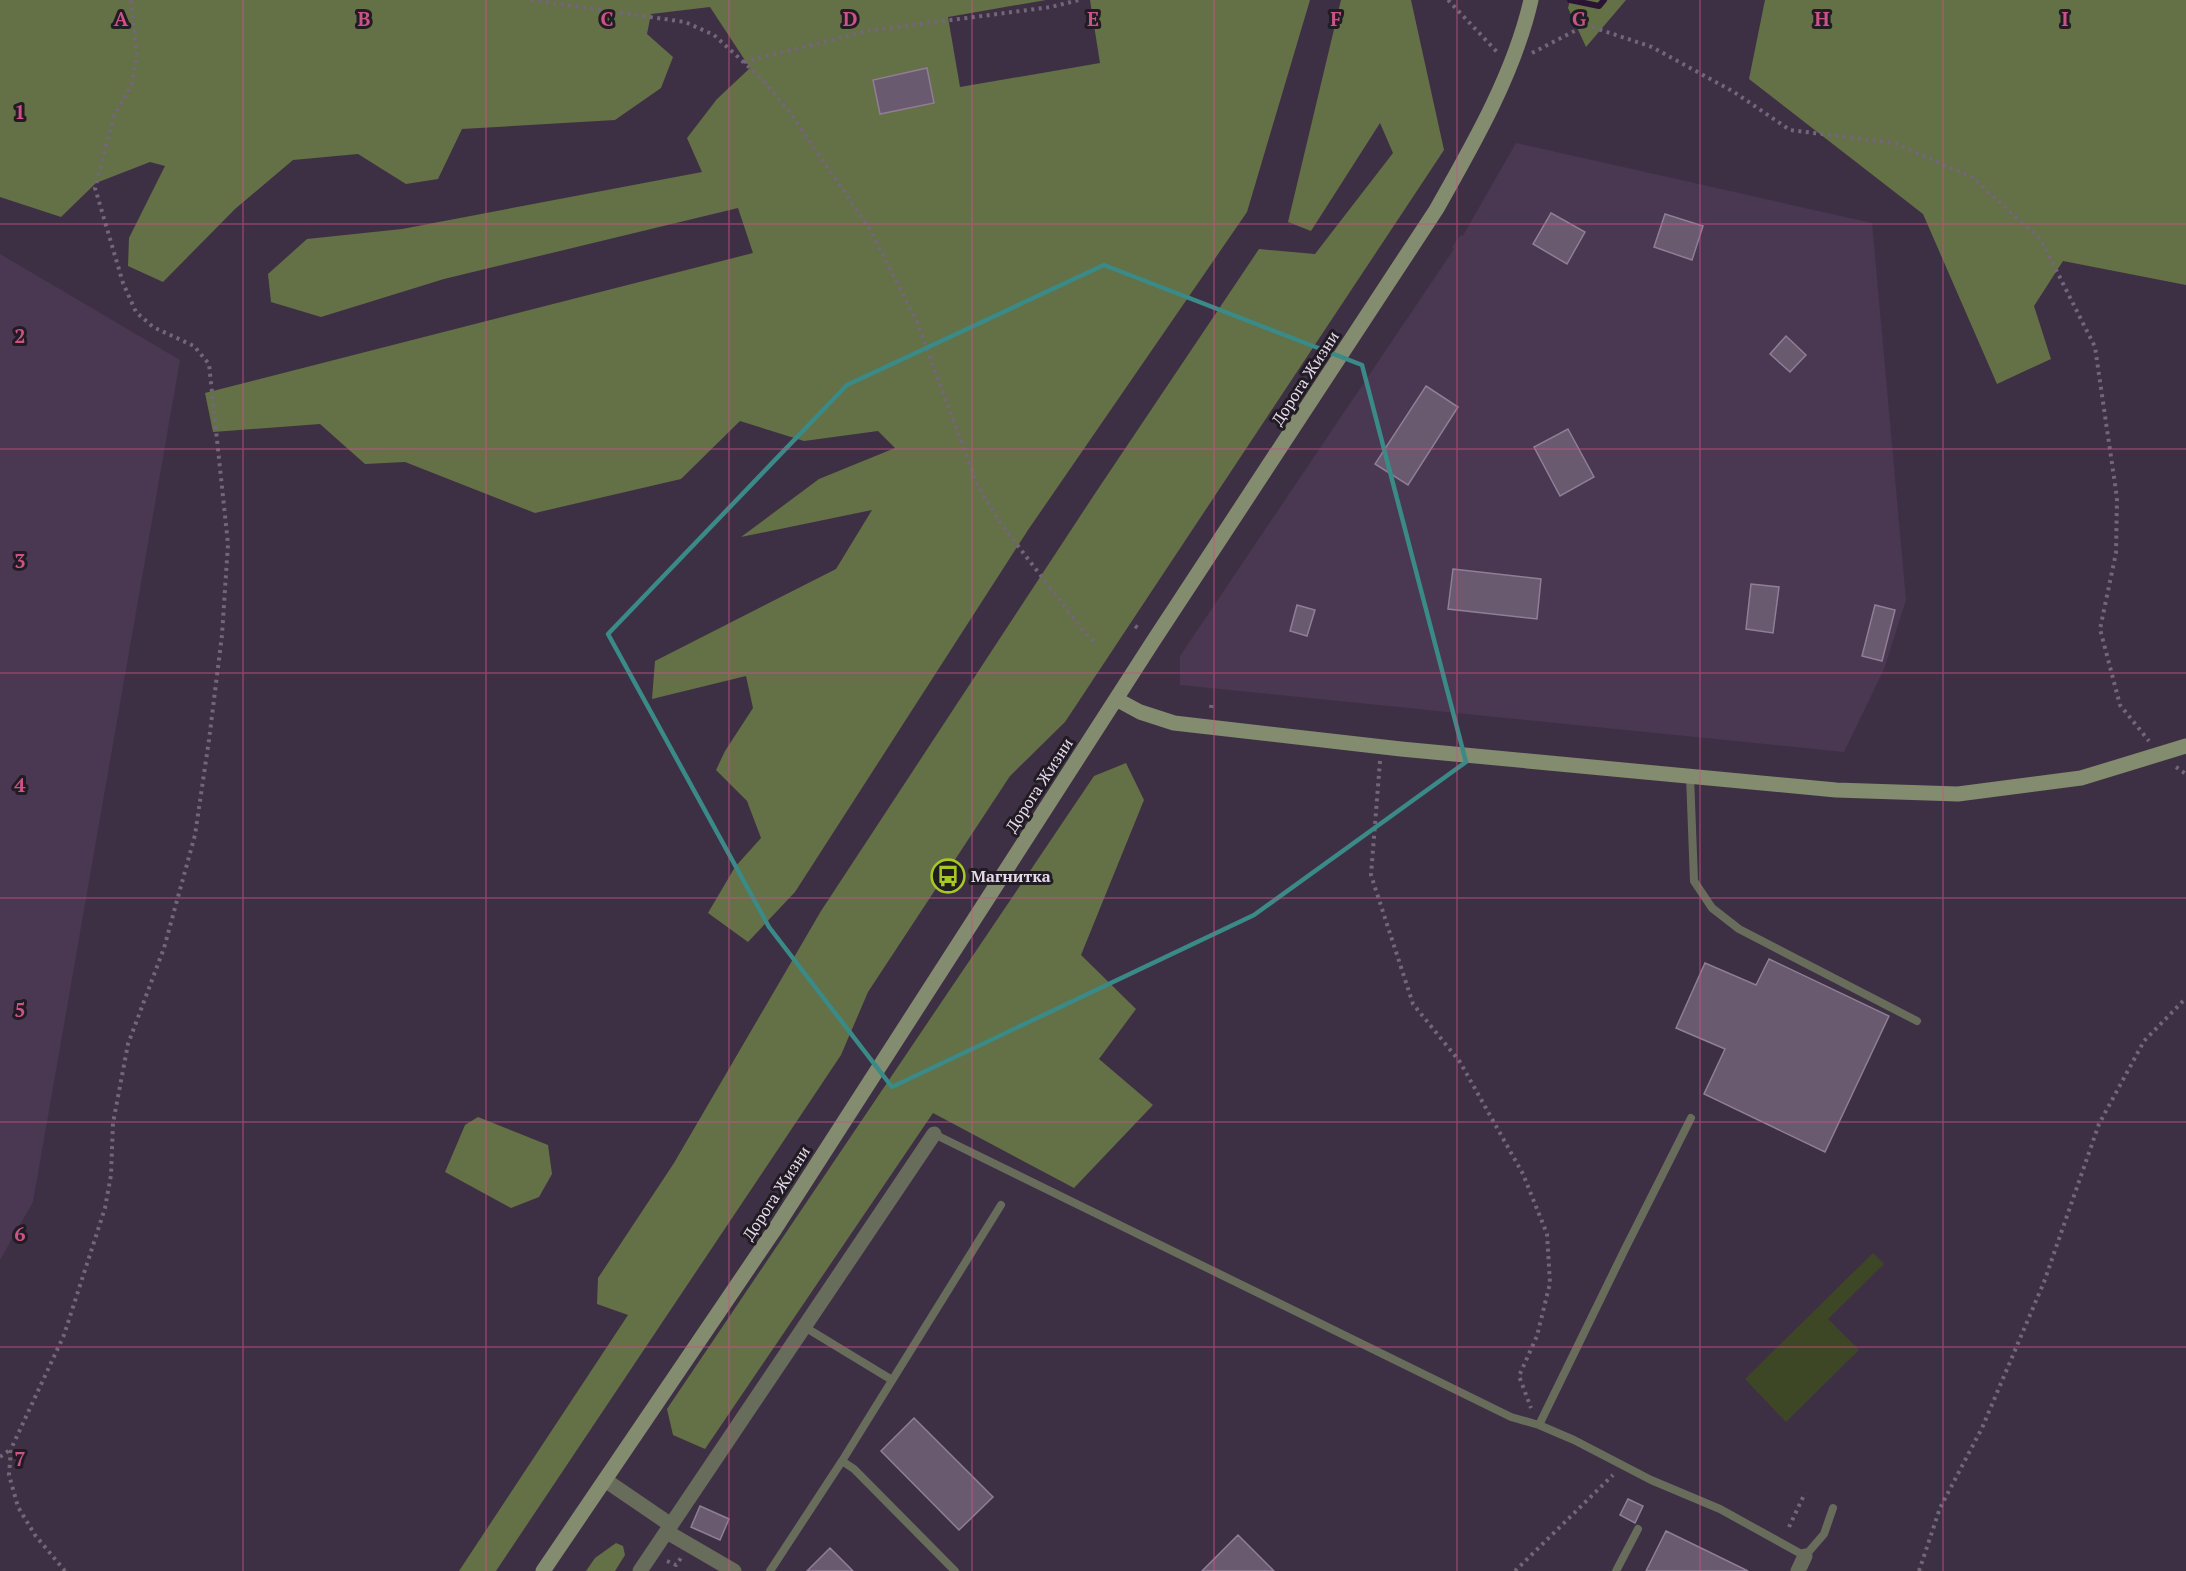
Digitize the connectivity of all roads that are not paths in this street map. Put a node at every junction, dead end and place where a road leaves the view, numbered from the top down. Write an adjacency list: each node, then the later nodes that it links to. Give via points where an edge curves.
1 (1532, 0): 2 (main road, Дорога Жизни, via 1509,65 1471,148 1436,210)
2 (1116, 699): 4 (main road, via 1174,723); 13 (main road, Дорога Жизни, via 775,1228)
3 (2186, 746): 4 (main road, via 2081,778 1958,794 1836,790)
4 (1690, 776): 5 (lane, via 1694,881 1712,908 1739,929)
5 (1917, 1021)
6 (1691, 1118): 11 (lane)
7 (934, 1134): 9 (street); 11 (lane, via 1511,1418)
8 (1001, 1205): 10 (lane)
9 (804, 1326): 10 (lane); 15 (street)
10 (892, 1380): 12 (lane)
11 (1539, 1425): 17 (lane, via 1720,1509)
12 (842, 1461): 21 (lane); 22 (lane)
13 (605, 1480): 15 (street); 18 (main road, Дорога Жизни)
14 (1833, 1508): 17 (lane, via 1824,1534)
15 (669, 1528): 19 (street); 20 (street, via 689,1545)
16 (1638, 1529): 23 (lane)
17 (1805, 1556): 24 (street)
18 (543, 1571)
19 (640, 1571)
20 (734, 1571)
21 (770, 1571)
22 (955, 1571)
23 (1616, 1571)
24 (1798, 1571)

